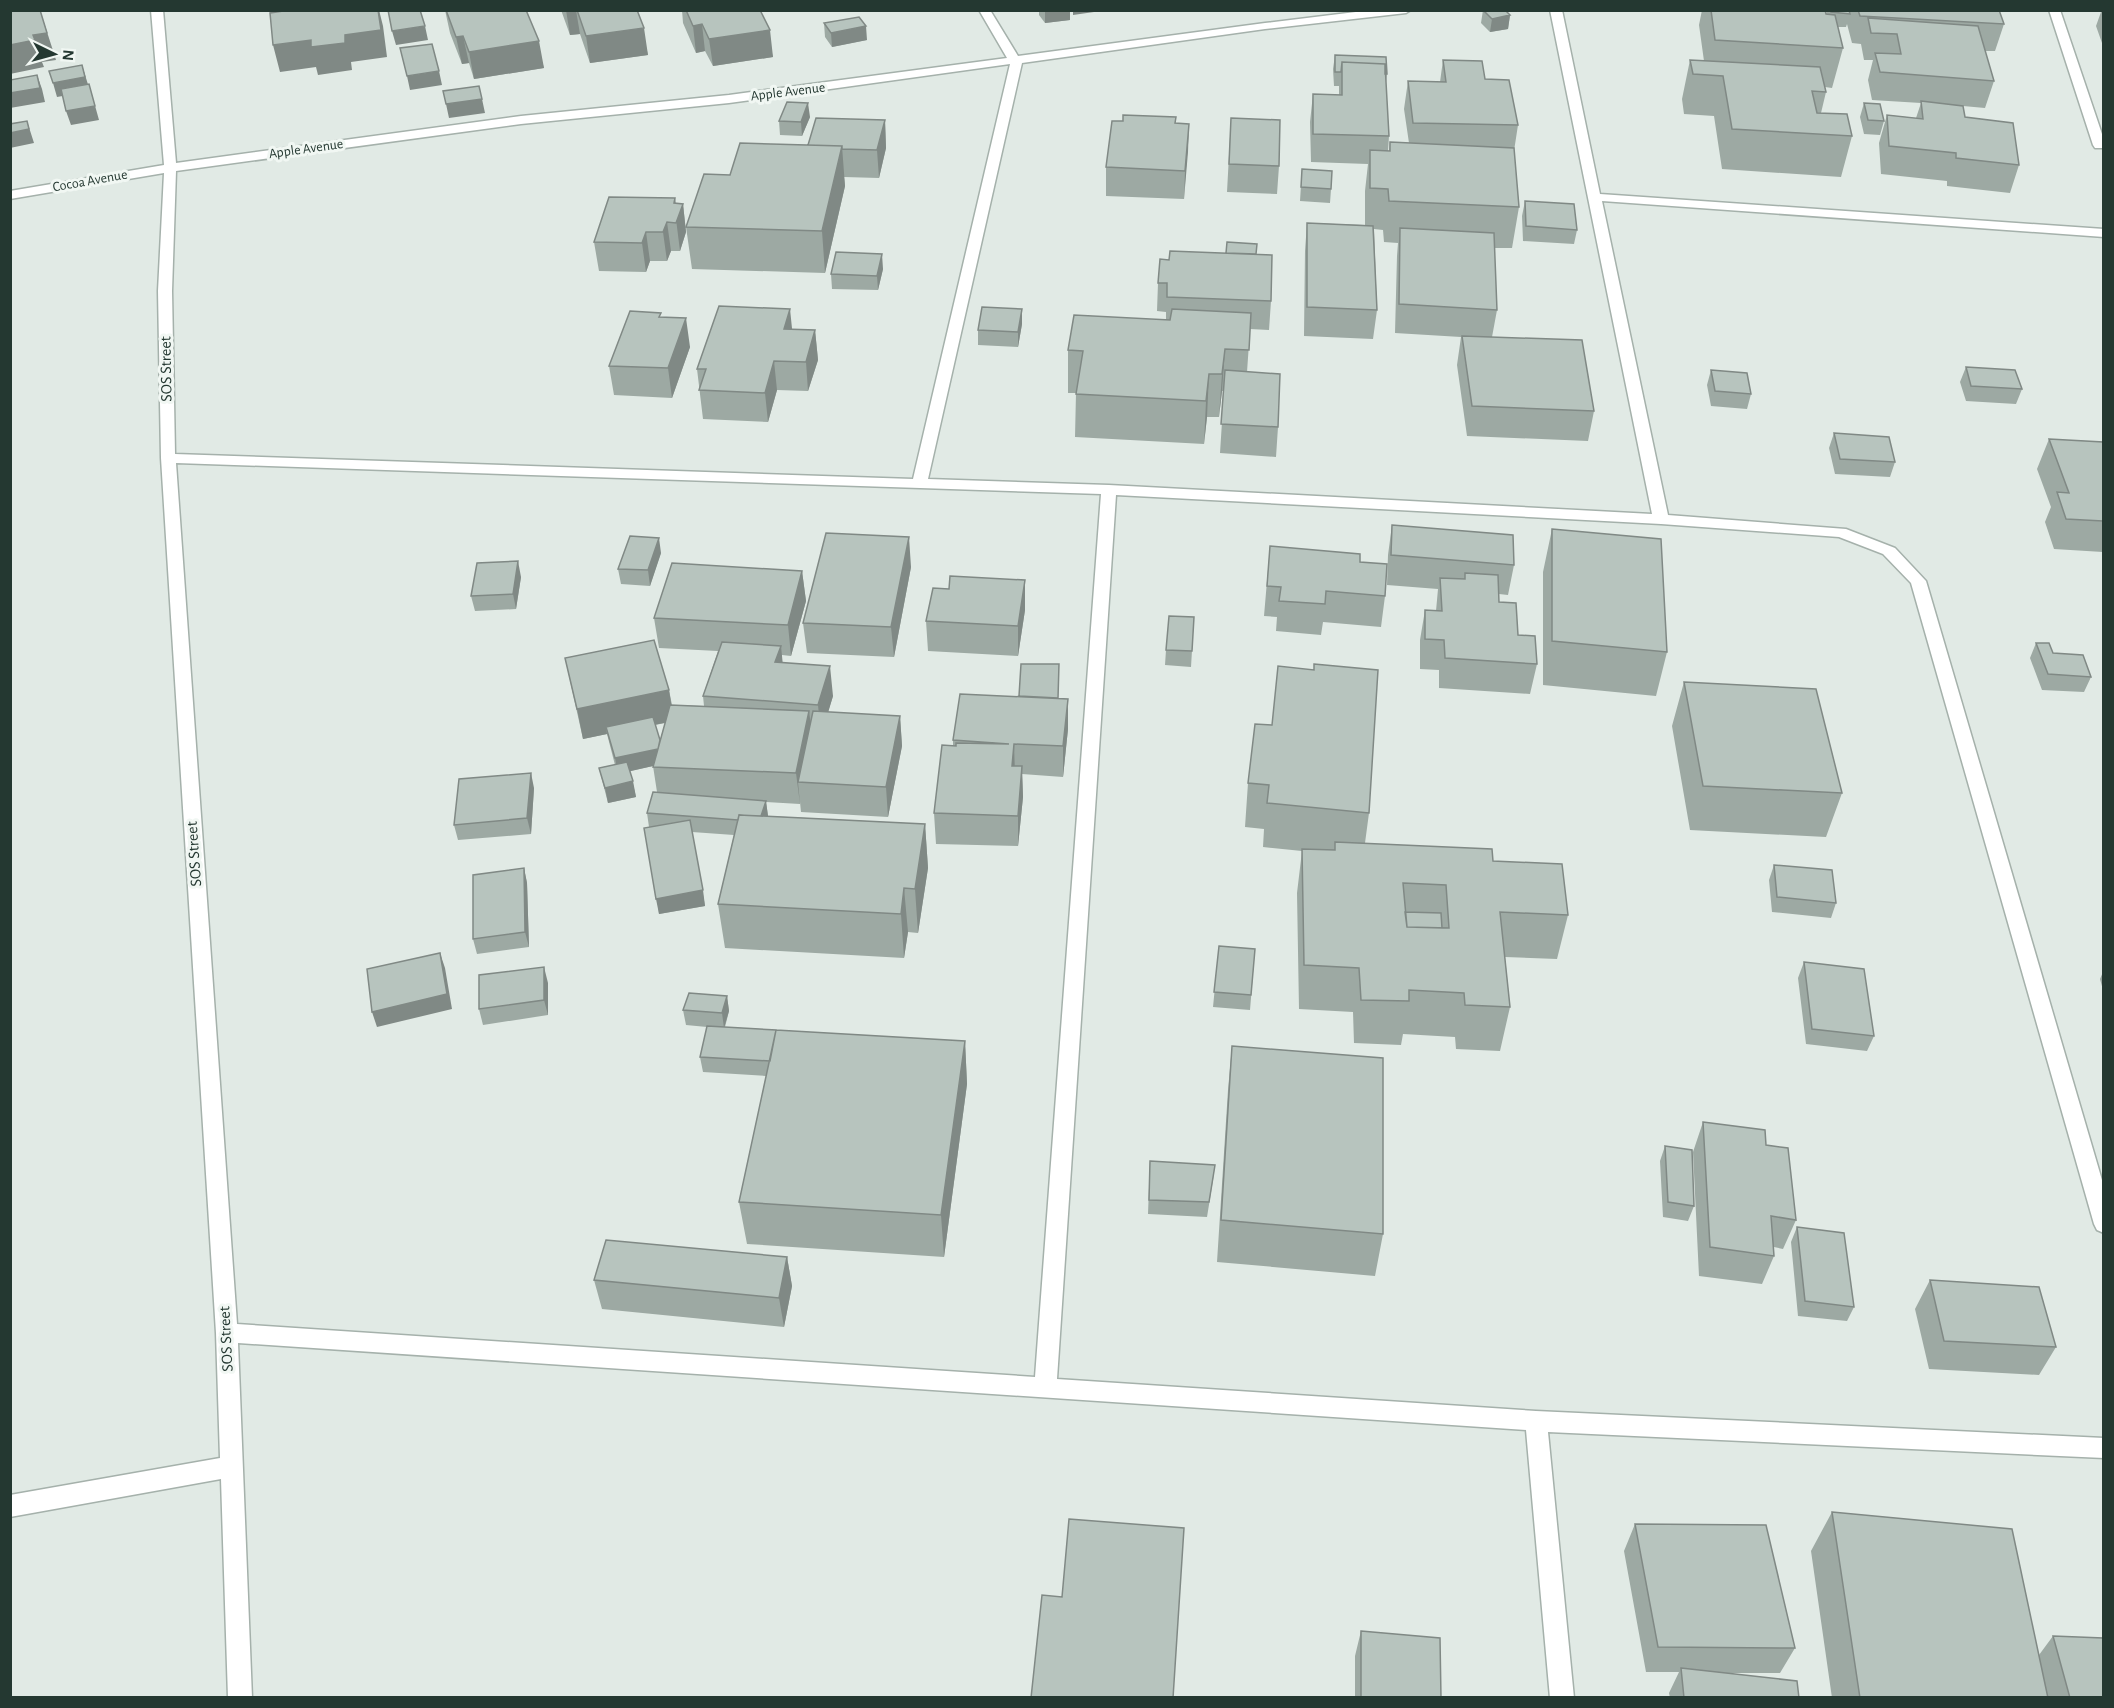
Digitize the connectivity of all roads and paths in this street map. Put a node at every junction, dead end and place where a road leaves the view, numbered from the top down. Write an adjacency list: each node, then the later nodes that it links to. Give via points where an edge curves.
1 (157, 10): 8 (street, SOS Street)
2 (984, 10): 6 (street)
3 (1406, 10): 6 (street, Apple Avenue)
4 (1556, 10): 10 (street)
5 (2054, 10): 7 (street)
6 (1016, 62): 8 (street, Apple Avenue, via 729,99 521,120); 13 (street)
7 (2099, 145)
8 (170, 168): 9 (street, Cocoa Avenue); 12 (street, SOS Street, via 165,291)
9 (10, 195)
10 (1594, 197): 11 (street); 15 (street)
11 (2103, 233)
12 (168, 458): 13 (street); 17 (street, SOS Street)
13 (919, 485): 14 (street)
14 (1108, 490): 15 (street); 18 (street)
15 (1661, 519): 16 (street, via 1841,532 1889,551 1918,581)
16 (2103, 1224)
17 (227, 1333): 18 (street); 21 (street, SOS Street)
18 (1045, 1389): 19 (street)
19 (1536, 1421): 20 (street); 24 (street)
20 (2103, 1448)
21 (231, 1467): 22 (street); 23 (street, SOS Street)
22 (10, 1506)
23 (240, 1698)
24 (1562, 1698)

